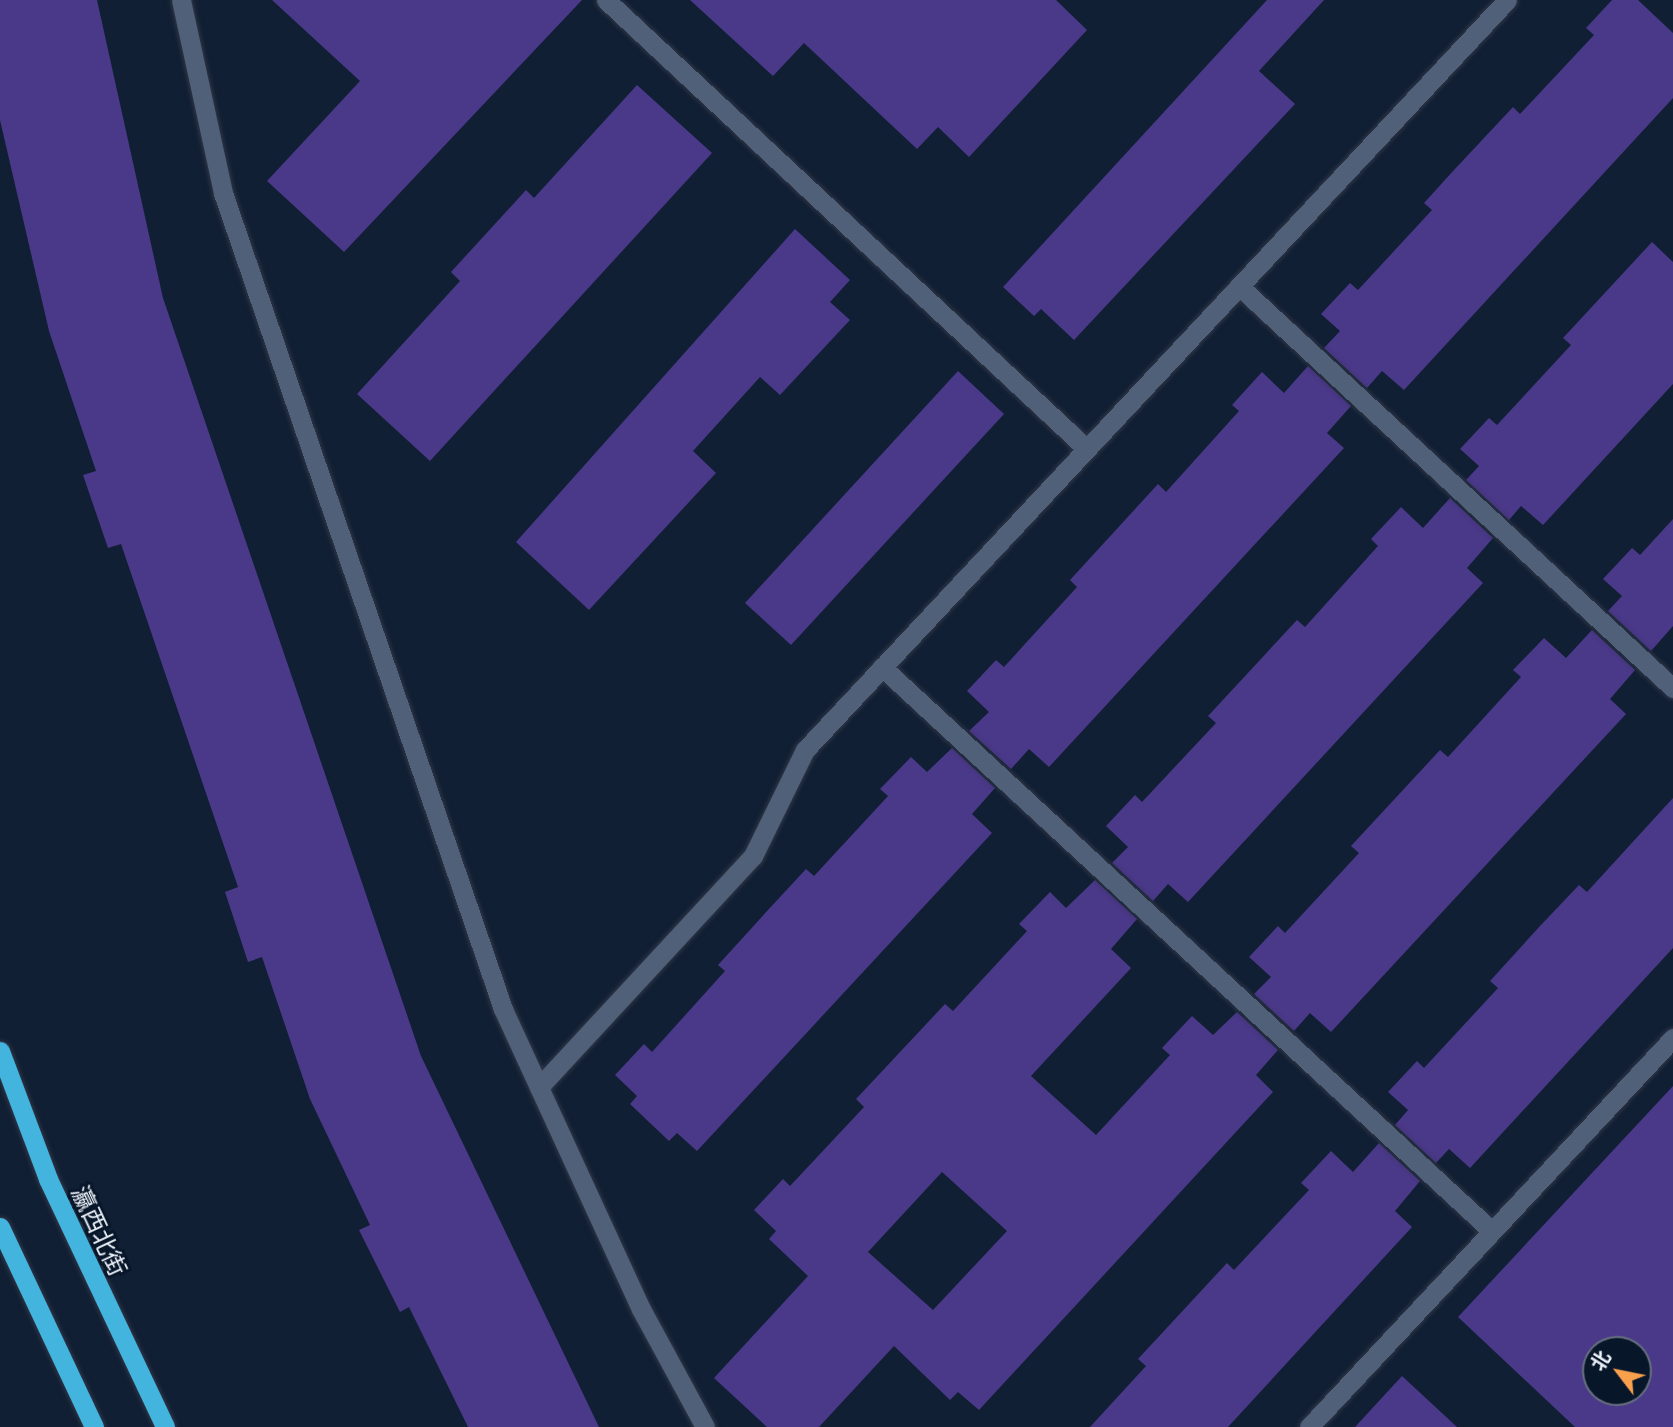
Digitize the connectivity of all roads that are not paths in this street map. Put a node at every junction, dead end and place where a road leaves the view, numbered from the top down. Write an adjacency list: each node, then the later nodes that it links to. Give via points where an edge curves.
1 (181, 0): 10 (lane, via 227,207 498,996)
2 (606, 0): 5 (lane)
3 (1507, 0): 4 (lane)
4 (1239, 286): 5 (lane); 7 (lane)
5 (1087, 449): 6 (lane)
6 (882, 667): 10 (lane, via 805,750 753,856); 12 (lane)
7 (1673, 688)
8 (1673, 1038): 12 (lane)
9 (0, 1051): 14 (highway, 瀛西北街, via 48,1179)
10 (539, 1087): 15 (lane, via 641,1309)
11 (0, 1227): 13 (highway)
12 (1492, 1231): 16 (lane)
13 (94, 1427)
14 (165, 1427)
15 (705, 1427)
16 (1309, 1427)

